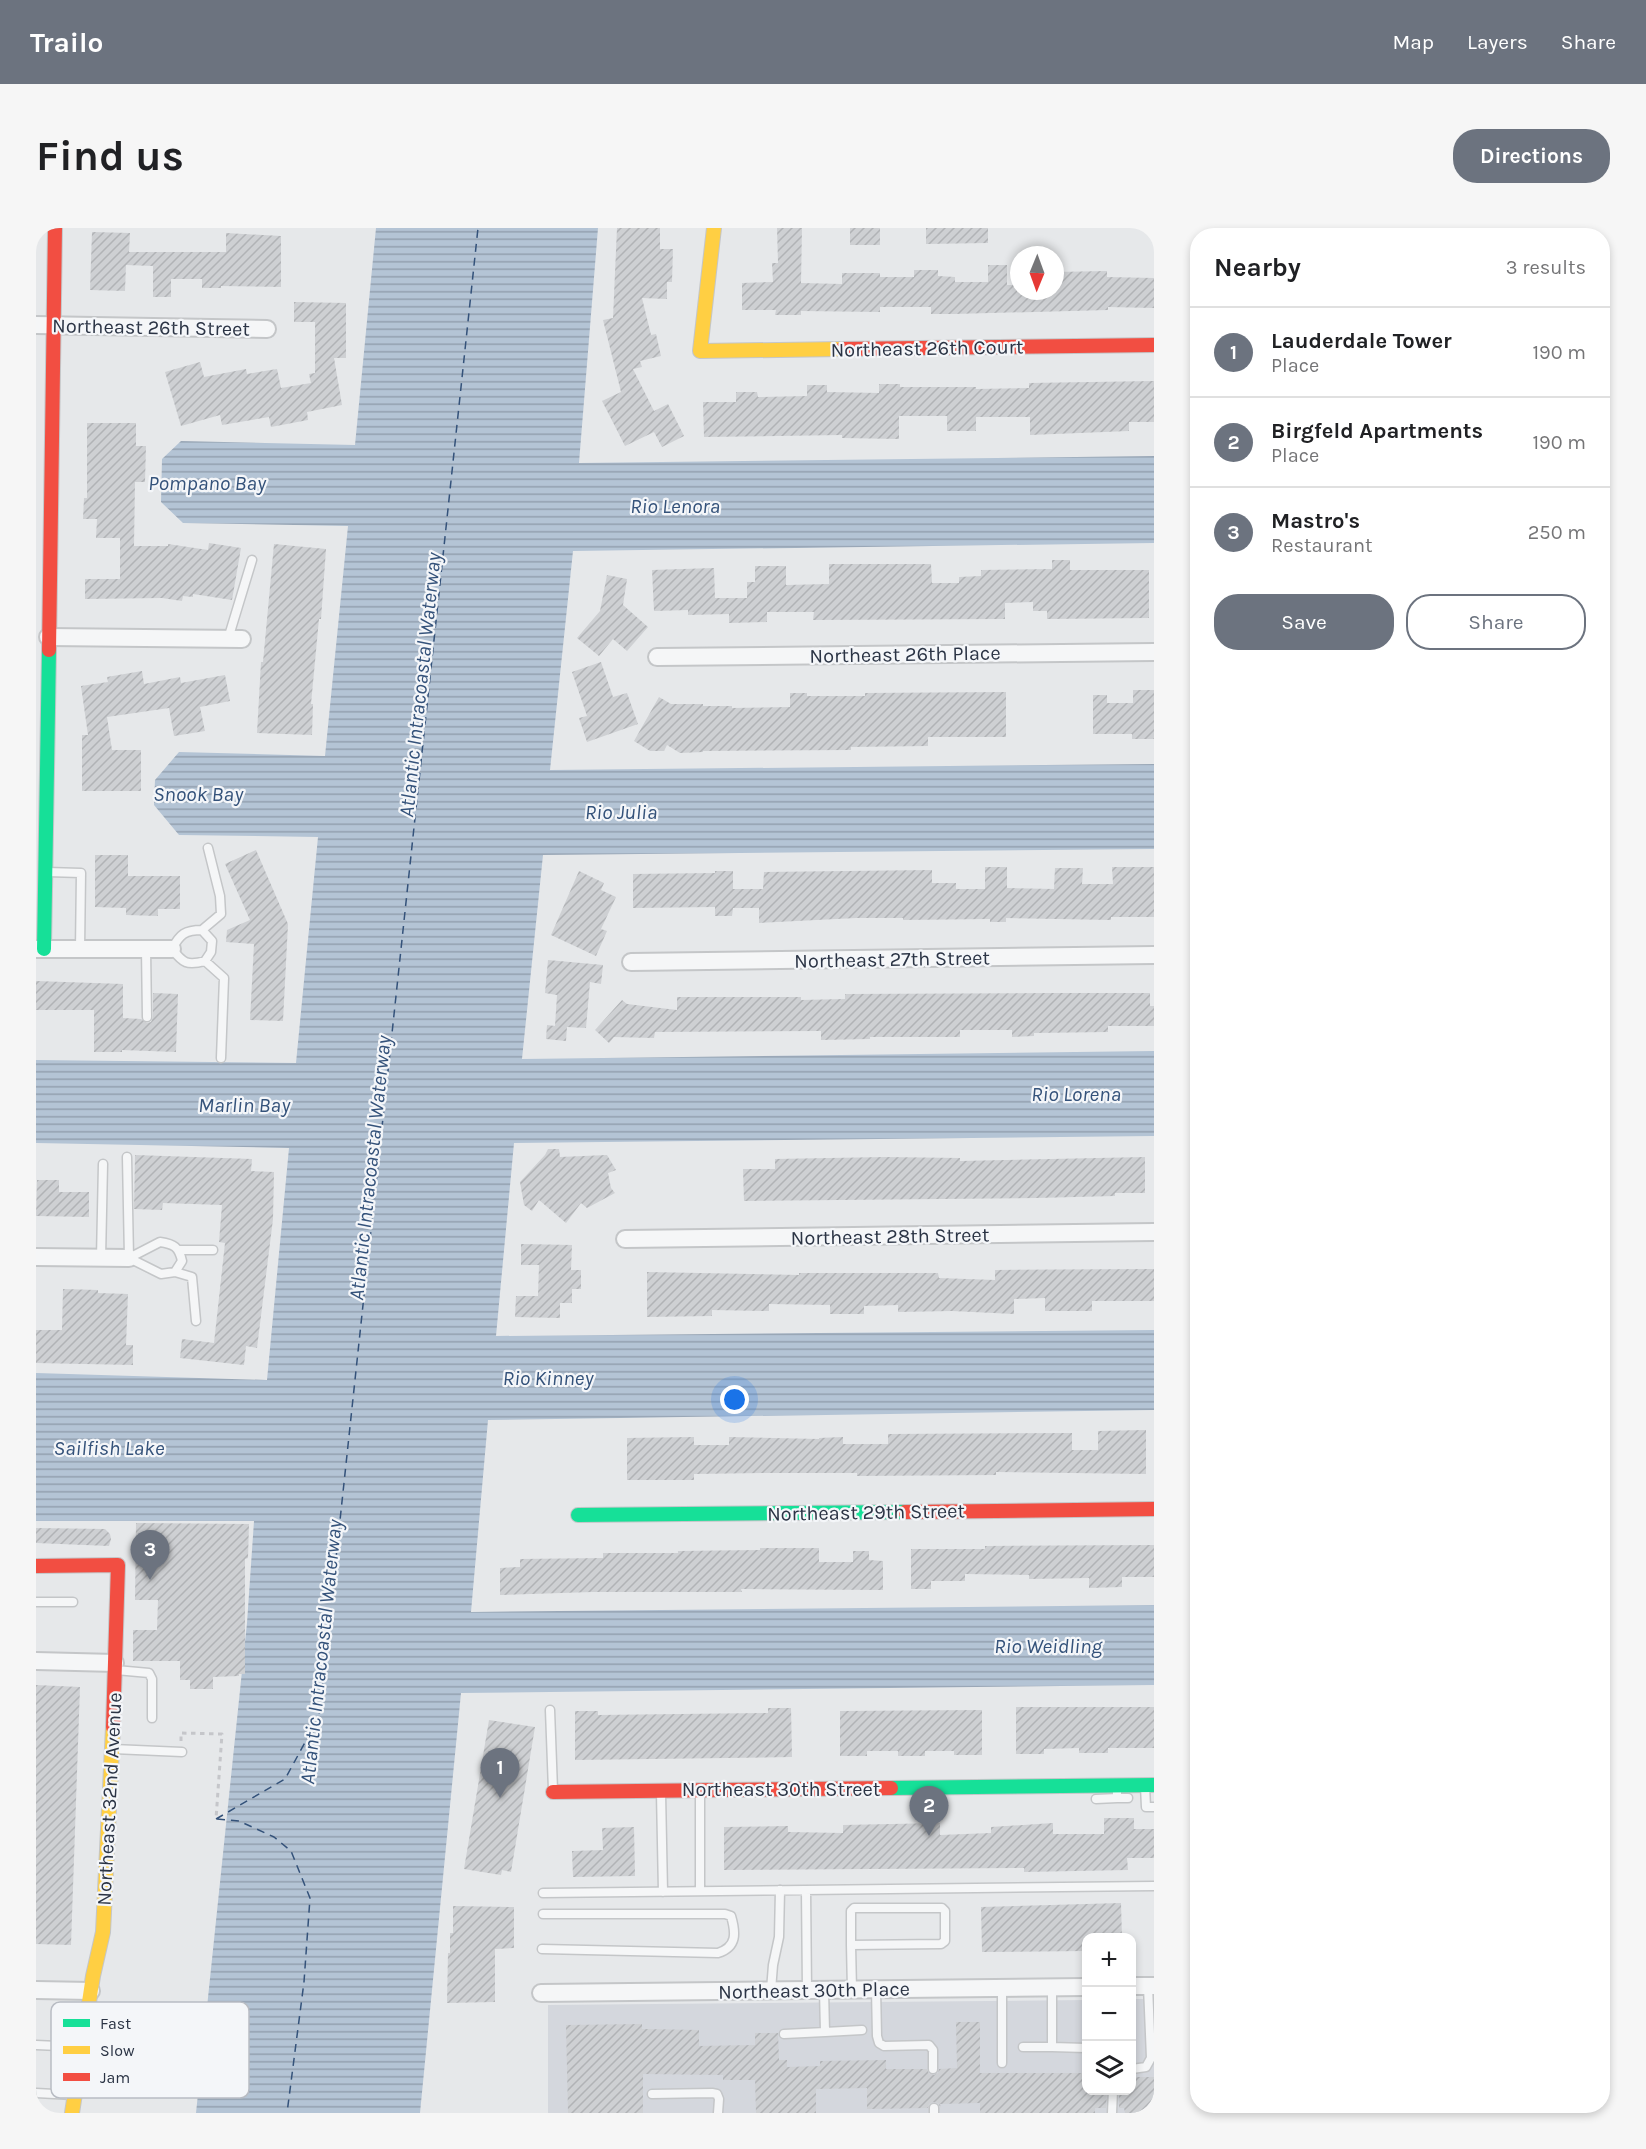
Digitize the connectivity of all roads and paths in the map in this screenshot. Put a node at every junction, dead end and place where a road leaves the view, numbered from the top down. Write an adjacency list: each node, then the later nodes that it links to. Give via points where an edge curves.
1 (55, 228): 4 (street)
2 (714, 228): 6 (street, Northeast 26th Court, via 700,351)
3 (36, 325): 4 (street, Northeast 26th Street)
4 (54, 326): 5 (street, Northeast 26th Street); 8 (street)
5 (267, 329)
6 (1154, 345)
7 (252, 560): 9 (lane)
8 (48, 637): 9 (street); 12 (street)
9 (235, 639)
10 (1154, 652): 11 (street, Northeast 26th Place)
11 (657, 657)
12 (41, 813): 14 (street)
13 (208, 848): 15 (lane, via 221,914)
14 (45, 872): 16 (street); 17 (lane, via 81,873)
15 (202, 930): 19 (lane, via 180,935); 21 (lane, via 212,941)
16 (40, 949): 17 (street)
17 (80, 949): 18 (street)
18 (146, 949): 19 (street); 23 (lane)
19 (172, 949): 21 (lane, via 182,961)
20 (1154, 956): 22 (street, Northeast 27th Street)
21 (205, 961): 24 (lane, via 224,978)
22 (631, 962)
23 (147, 1017)
24 (221, 1058)
25 (127, 1157): 33 (lane)
26 (103, 1164): 32 (lane)
27 (1154, 1232): 28 (street, Northeast 28th Street)
28 (625, 1239)
29 (180, 1250): 30 (lane); 33 (lane, via 172,1243 160,1242); 34 (lane, via 182,1261)
30 (213, 1250)
31 (36, 1257): 32 (street)
32 (101, 1258): 33 (street)
33 (129, 1258): 34 (lane, via 161,1274)
34 (175, 1272): 35 (lane, via 192,1277)
35 (196, 1322)
36 (1154, 1509): 37 (street, Northeast 29th Street)
37 (578, 1515)
38 (36, 1566): 42 (street, Northeast 32nd Avenue, via 118,1565)
39 (36, 1602): 40 (lane)
40 (73, 1602)
41 (36, 1661): 42 (street)
42 (115, 1667): 44 (lane, via 149,1673); 45 (street, Northeast 32nd Avenue)
43 (550, 1710): 50 (lane)
44 (152, 1718)
45 (113, 1749): 46 (lane); 74 (street, Northeast 32nd Avenue, via 103,1917)
46 (182, 1752): 55 (path, via 181,1733 222,1734)
47 (1149, 1785): 51 (street, Northeast 30th Street); 54 (lane, via 1146,1807)
48 (661, 1790): 49 (street, Northeast 30th Street); 50 (street, Northeast 30th Street); 60 (lane)
49 (700, 1790): 51 (street, Northeast 30th Street); 59 (lane)
50 (553, 1792)
51 (1117, 1792): 52 (lane); 53 (lane)
52 (1096, 1798)
53 (1128, 1798)
54 (1154, 1807)
55 (216, 1819)
56 (1154, 1886): 58 (lane)
57 (780, 1890): 58 (lane); 59 (lane); 71 (lane, via 780,1936 772,1965)
58 (806, 1890): 72 (lane)
59 (700, 1891): 60 (lane)
60 (663, 1892): 61 (lane)
61 (543, 1893)
62 (543, 1914): 64 (lane, via 725,1914 731,1916 734,1939 728,1950 718,1953)
63 (851, 1945): 63 (lane, via 941,1944 945,1941 945,1911 854,1908 850,1911); 73 (lane)
64 (542, 1949)
65 (1144, 1986): 86 (lane, via 1151,2058 1146,2067)
66 (1052, 1987): 67 (street, Northeast 30th Place); 68 (street, Northeast 30th Place); 83 (lane)
67 (1082, 1987)
68 (1002, 1988): 69 (street, Northeast 30th Place); 85 (lane)
69 (876, 1989): 73 (street, Northeast 30th Place); 87 (lane, via 879,2043 929,2045 933,2050)
70 (36, 1990): 74 (street)
71 (771, 1990): 72 (street, Northeast 30th Place); 75 (street, Northeast 30th Place)
72 (815, 1990): 73 (street, Northeast 30th Place); 78 (lane)
73 (852, 1990)
74 (91, 1991): 76 (street, Northeast 32nd Avenue)
75 (541, 1993)
76 (89, 2002)
77 (862, 2030): 78 (lane)
78 (825, 2032): 79 (lane)
79 (784, 2034)
80 (36, 2045): 81 (lane)
81 (51, 2046)
82 (1023, 2047): 83 (lane)
83 (1052, 2047): 84 (lane)
84 (1082, 2048)
85 (1002, 2063)
86 (1136, 2068)
87 (933, 2069)
88 (36, 2093): 89 (lane)
89 (51, 2094)
90 (652, 2094): 94 (lane, via 717,2094)
91 (1113, 2095): 95 (lane)
92 (74, 2098): 93 (street, Northeast 32nd Avenue)
93 (72, 2113)
94 (718, 2113)
95 (1112, 2113)

